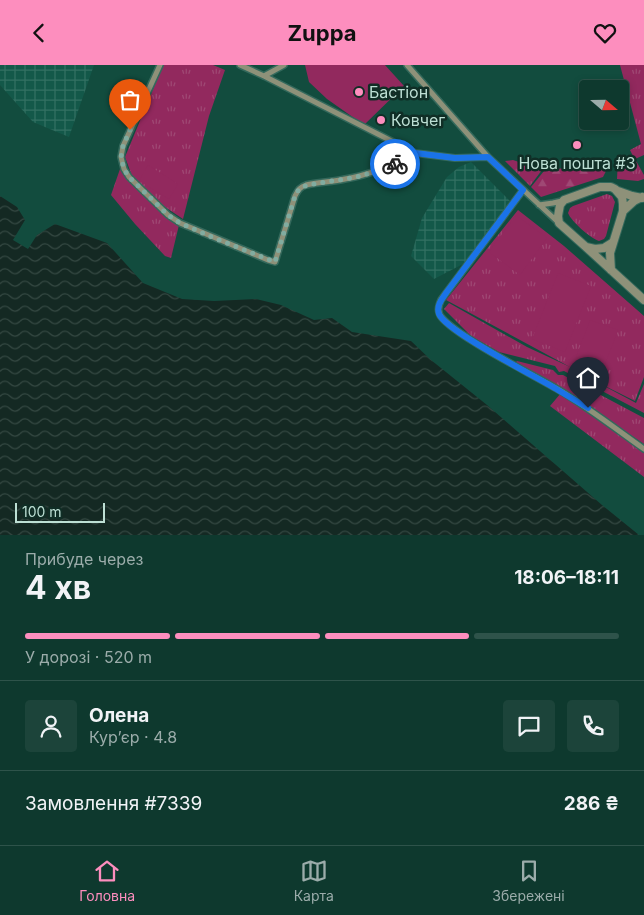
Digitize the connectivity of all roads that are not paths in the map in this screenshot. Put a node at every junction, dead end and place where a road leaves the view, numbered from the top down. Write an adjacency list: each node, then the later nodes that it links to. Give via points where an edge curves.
1 (160, 65): 6 (street, via 123,146 124,169 168,215 180,223 268,260 275,262 299,189 368,174)
2 (240, 65): 5 (street)
3 (284, 65): 5 (street)
4 (407, 65): 7 (street)
5 (264, 75): 6 (street)
6 (415, 153): 7 (street, via 455,158)
7 (488, 157): 9 (street)
8 (615, 189): 10 (street); 11 (street, via 600,187); 13 (street, via 622,197)
9 (523, 190): 12 (street); 19 (street, via 441,300 438,311 471,340 588,408)
10 (643, 197): 13 (street)
11 (564, 200): 12 (street); 14 (street, via 558,210)
12 (538, 205): 14 (street)
13 (623, 211): 15 (street)
14 (560, 223): 16 (street)
15 (612, 243): 16 (street, via 595,249); 17 (street)
16 (586, 247): 17 (street)
17 (611, 270): 18 (street)
18 (644, 300)
19 (644, 449)

